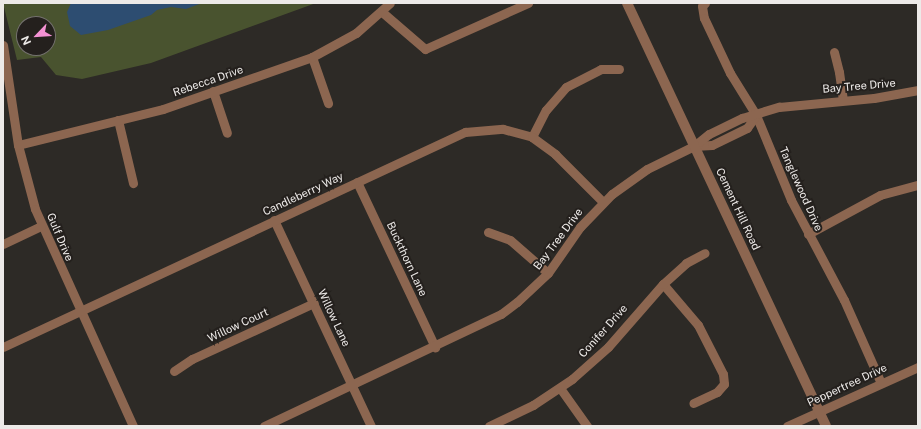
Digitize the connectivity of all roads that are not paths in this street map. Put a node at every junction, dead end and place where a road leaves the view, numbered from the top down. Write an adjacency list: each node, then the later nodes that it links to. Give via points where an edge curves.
1 (390, 3): 5 (street, Rebecca Drive)
2 (528, 3): 5 (street, via 425,49)
3 (627, 3): 19 (street, Cement Hill Road)
4 (703, 4): 14 (street, Tanglewood Drive, via 704,18 730,73)
5 (382, 12): 8 (street, Rebecca Drive, via 342,43)
6 (3, 45): 18 (street, Gulf Drive)
7 (834, 52): 12 (street, via 840,72)
8 (312, 58): 11 (street, Rebecca Drive); 13 (street)
9 (619, 69): 17 (street, via 596,71 566,87 546,110)
10 (918, 90): 12 (street, Bay Tree Drive, via 897,96)
11 (213, 91): 15 (street, Rebecca Drive); 16 (street)
12 (842, 100): 14 (street, Bay Tree Drive, via 791,104)
13 (328, 103)
14 (756, 115): 19 (street, Bay Tree Drive, via 742,118 709,134); 27 (street, Tanglewood Drive)
15 (118, 120): 18 (street, Rebecca Drive); 21 (street)
16 (227, 133)
17 (532, 137): 20 (street, Candleberry Way, via 503,129 465,132); 23 (street, Candleberry Way, via 555,154)
18 (18, 145): 25 (street, Gulf Drive)
19 (694, 146): 23 (street, Bay Tree Drive, via 647,168); 42 (street, Cement Hill Road)
20 (357, 182): 24 (street, Candleberry Way); 35 (street, Buckthorn Lane)
21 (133, 183)
22 (918, 185): 27 (street, via 880,195)
23 (603, 202): 30 (street, Bay Tree Drive, via 580,227)
24 (274, 220): 32 (street, Willow Lane); 33 (street, Candleberry Way)
25 (41, 226): 28 (street); 33 (street, Gulf Drive)
26 (488, 232): 30 (street, via 510,240)
27 (808, 234): 38 (street, Tanglewood Drive, via 844,300)
28 (3, 244)
29 (705, 253): 31 (street, Conifer Drive, via 686,263)
30 (548, 273): 35 (street, Bay Tree Drive, via 500,314)
31 (662, 284): 40 (street, Conifer Drive, via 608,347); 41 (street, via 698,325 723,374 724,384 717,392)
32 (314, 303): 37 (street, Willow Court, via 192,359); 39 (street, Willow Lane)
33 (80, 311): 34 (street, Candleberry Way); 43 (street, Gulf Drive)
34 (3, 347)
35 (435, 347): 39 (street, Bay Tree Drive)
36 (918, 368): 38 (street, Peppertree Drive)
37 (174, 371)
38 (881, 382): 42 (street, Peppertree Drive)
39 (352, 385): 44 (street, Bay Tree Drive); 45 (street, Willow Lane)
40 (560, 388): 46 (street, Conifer Drive, via 534,405); 47 (street)
41 (694, 403)
42 (819, 411): 48 (street, Peppertree Drive); 49 (street, Cement Hill Road)
43 (133, 426)
44 (264, 426)
45 (371, 426)
46 (490, 426)
47 (587, 426)
48 (787, 426)
49 (826, 426)

